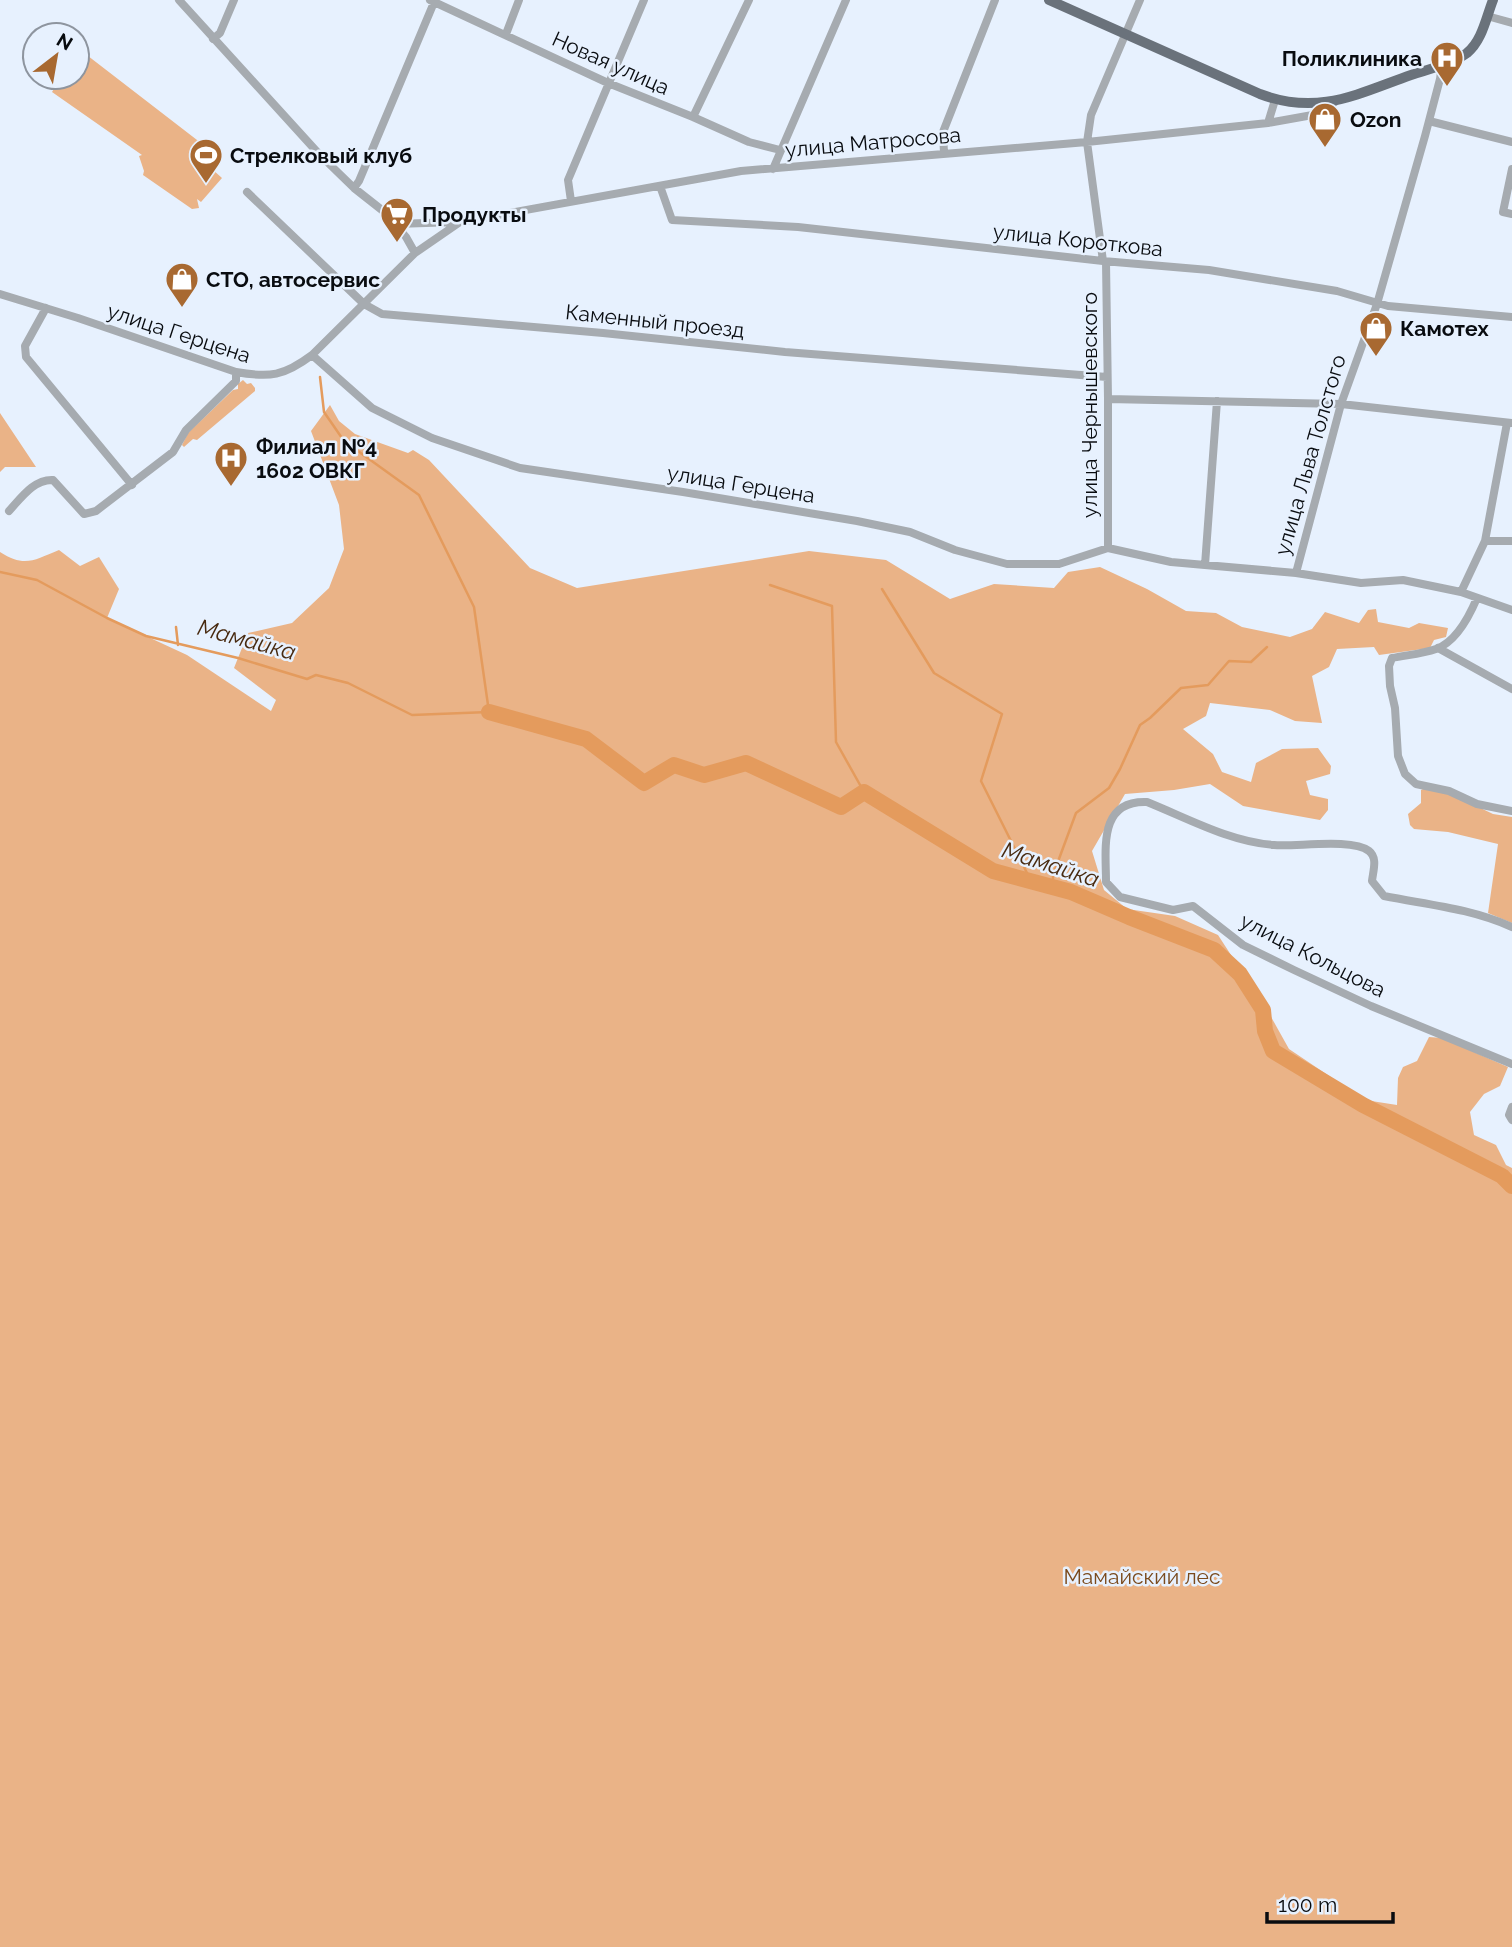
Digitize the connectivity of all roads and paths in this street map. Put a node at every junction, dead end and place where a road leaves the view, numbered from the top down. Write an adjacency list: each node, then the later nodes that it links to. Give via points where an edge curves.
1 (179, 0): 16 (street)
2 (234, 0): 16 (street)
3 (519, 0): 15 (street)
4 (644, 0): 18 (street)
5 (749, 0): 21 (street)
6 (846, 0): 26 (street)
7 (995, 0): 27 (street, via 943,132)
8 (1049, 0): 14 (main road)
9 (1140, 0): 14 (street, улица Чернышевского)
10 (1493, 0): 12 (main road)
11 (433, 1): 15 (street, Новая улица); 31 (street)
12 (1487, 16): 13 (street); 17 (main road, via 1474,46)
13 (1512, 23)
14 (1126, 33): 19 (main road); 24 (street, улица Чернышевского, via 1091,115)
15 (506, 34): 18 (street, Новая улица)
16 (213, 39): 31 (street)
17 (1442, 65): 20 (main road); 22 (street, улица Льва Толстого)
18 (608, 83): 21 (street, Новая улица); 33 (street, via 568,180)
19 (1275, 100): 20 (main road); 23 (street)
20 (1335, 102): 23 (street, улица Матросова, via 1318,114)
21 (693, 117): 26 (street, Новая улица, via 749,142)
22 (1429, 121): 25 (street); 41 (street, улица Льва Толстого)
23 (1268, 123): 24 (street, улица Матросова)
24 (1087, 142): 27 (street, улица Матросова); 38 (street, улица Чернышевского)
25 (1512, 142)
26 (780, 150): 28 (street)
27 (944, 153): 28 (street, улица Матросова)
28 (773, 169): 30 (street, улица Матросова)
29 (1512, 169): 34 (street, via 1503,212)
30 (660, 186): 33 (street, улица Матросова); 38 (street, улица Короткова, via 672,220 797,228)
31 (354, 188): 36 (street)
32 (247, 192): 40 (street, Каменный проезд)
33 (571, 201): 35 (street, улица Матросова)
34 (1512, 214)
35 (460, 222): 36 (street, улица Матросова); 37 (street, улица Матросова)
36 (396, 224): 37 (street)
37 (415, 253): 40 (street, улица Матросова)
38 (1104, 261): 41 (street, улица Короткова, via 1209,270 1337,291); 46 (street, улица Чернышевского)
39 (0, 294): 42 (street, улица Герцена)
40 (364, 304): 44 (street, улица Матросова); 46 (street, Каменный проезд, via 382,314 412,317)
41 (1377, 304): 43 (street, улица Короткова); 49 (street, улица Льва Толстого)
42 (46, 308): 45 (street, улица Герцена); 51 (street, via 25,346 26,357)
43 (1512, 317)
44 (312, 355): 45 (street, улица Герцена, via 271,375); 55 (street, улица Герцена, via 372,408 432,438 520,468 857,521 911,532 1007,564 1059,564)
45 (236, 372): 51 (street, via 236,381 186,430 173,452)
46 (1107, 377): 47 (street, улица Чернышевского)
47 (1108, 399): 48 (street); 55 (street, улица Чернышевского)
48 (1217, 401): 49 (street); 56 (street)
49 (1341, 404): 50 (street); 57 (street, улица Льва Толстого)
50 (1510, 423): 53 (street)
51 (132, 485): 52 (street, via 96,511 84,514 53,480 42,480)
52 (9, 511)
53 (1485, 541): 54 (street); 58 (street)
54 (1512, 541)
55 (1108, 548): 56 (street)
56 (1205, 565): 57 (street)
57 (1296, 573): 58 (street, via 1361,583 1403,580)
58 (1461, 592): 59 (street)
59 (1477, 598): 60 (street); 61 (street, via 1458,633)
60 (1512, 610)
61 (1438, 648): 62 (street); 63 (street, via 1392,658 1389,666 1398,756 1405,774 1416,783)
62 (1512, 689)
63 (1512, 811)
64 (1512, 927): 65 (street, улица Кольцова, via 1451,907 1384,896 1371,881 1375,858 1363,848 1238,839 1147,802 1119,809 1107,830 1106,882 1120,897 1173,910 1192,906 1243,945 1371,1006)
65 (1512, 1064)
66 (1512, 1107): 67 (street)
67 (1512, 1120)

